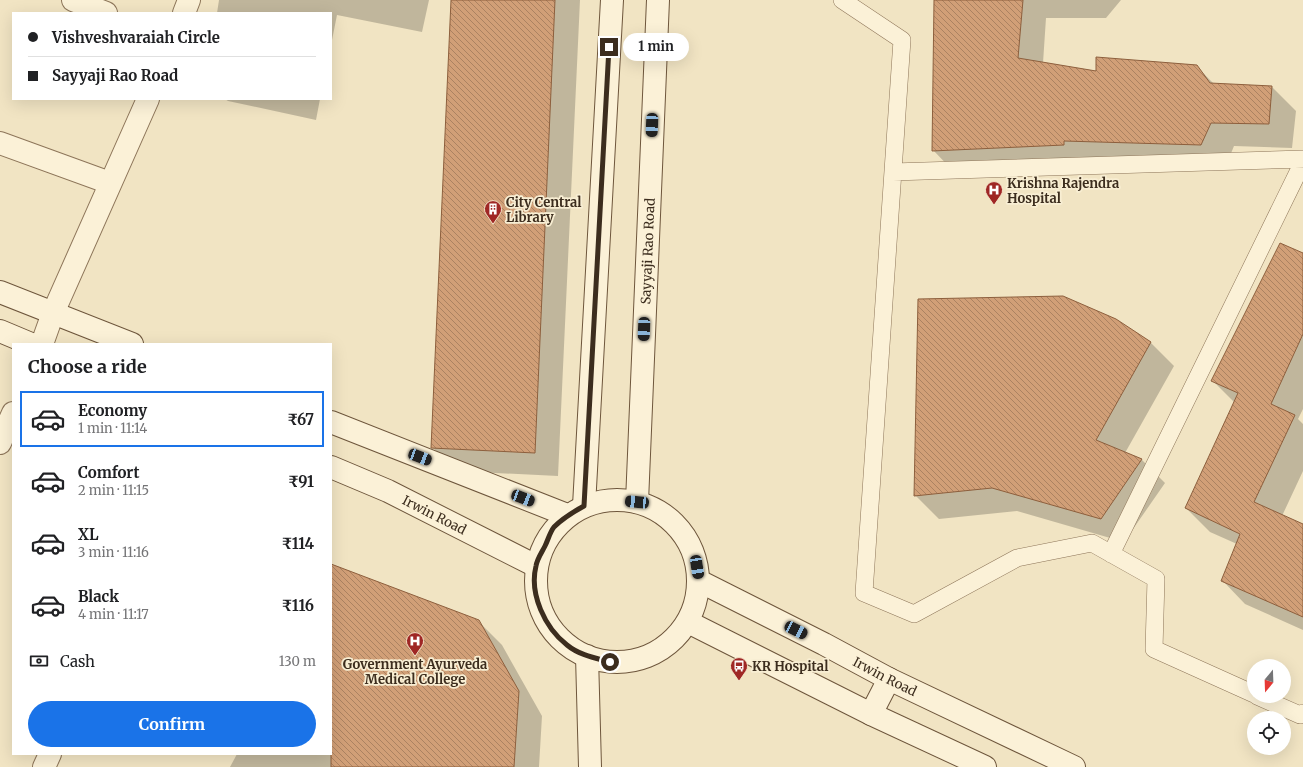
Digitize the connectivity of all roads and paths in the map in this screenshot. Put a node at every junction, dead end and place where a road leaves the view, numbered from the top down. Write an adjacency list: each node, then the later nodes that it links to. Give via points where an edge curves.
1 (72, 0): 6 (main road)
2 (189, 0): 7 (main road)
3 (612, 0): 24 (main road)
4 (658, 0): 23 (main road, Sayyaji Rao Road)
5 (842, 0): 11 (lane, via 902,40)
6 (103, 12)
7 (184, 12)
8 (148, 100): 12 (main road)
9 (0, 143): 12 (main road)
10 (1303, 161): 11 (lane); 25 (lane)
11 (893, 172): 25 (lane, via 864,593 914,614 1017,558 1092,543)
12 (110, 183): 14 (main road)
13 (0, 292): 14 (main road)
14 (53, 313): 17 (main road); 18 (main road)
15 (0, 331): 16 (main road)
16 (29, 343)
17 (42, 343)
18 (129, 343)
19 (12, 415): 21 (main road)
20 (332, 422): 24 (main road)
21 (0, 443)
22 (332, 467): 26 (main road, Irwin Road, via 388,491)
23 (637, 502): 24 (main road, via 610,499); 27 (main road, via 662,512 682,531 694,554)
24 (576, 510): 26 (main road, via 553,528)
25 (1111, 554): 31 (lane, via 1156,579 1154,649)
26 (536, 566): 29 (main road, via 535,588 540,610 551,629 567,646)
27 (699, 580): 28 (main road, via 696,602); 30 (main road, Irwin Road)
28 (688, 622): 29 (main road, via 673,640 655,653 632,661 610,662); 34 (main road)
29 (587, 656): 37 (main road)
30 (889, 679): 34 (main road); 39 (main road, Irwin Road)
31 (1247, 691)
32 (1273, 703): 33 (lane, via 1300,715)
33 (1303, 713)
34 (872, 714): 38 (main road)
35 (50, 755): 36 (main road)
36 (44, 767)
37 (590, 767)
38 (985, 767)
39 (1074, 767)

